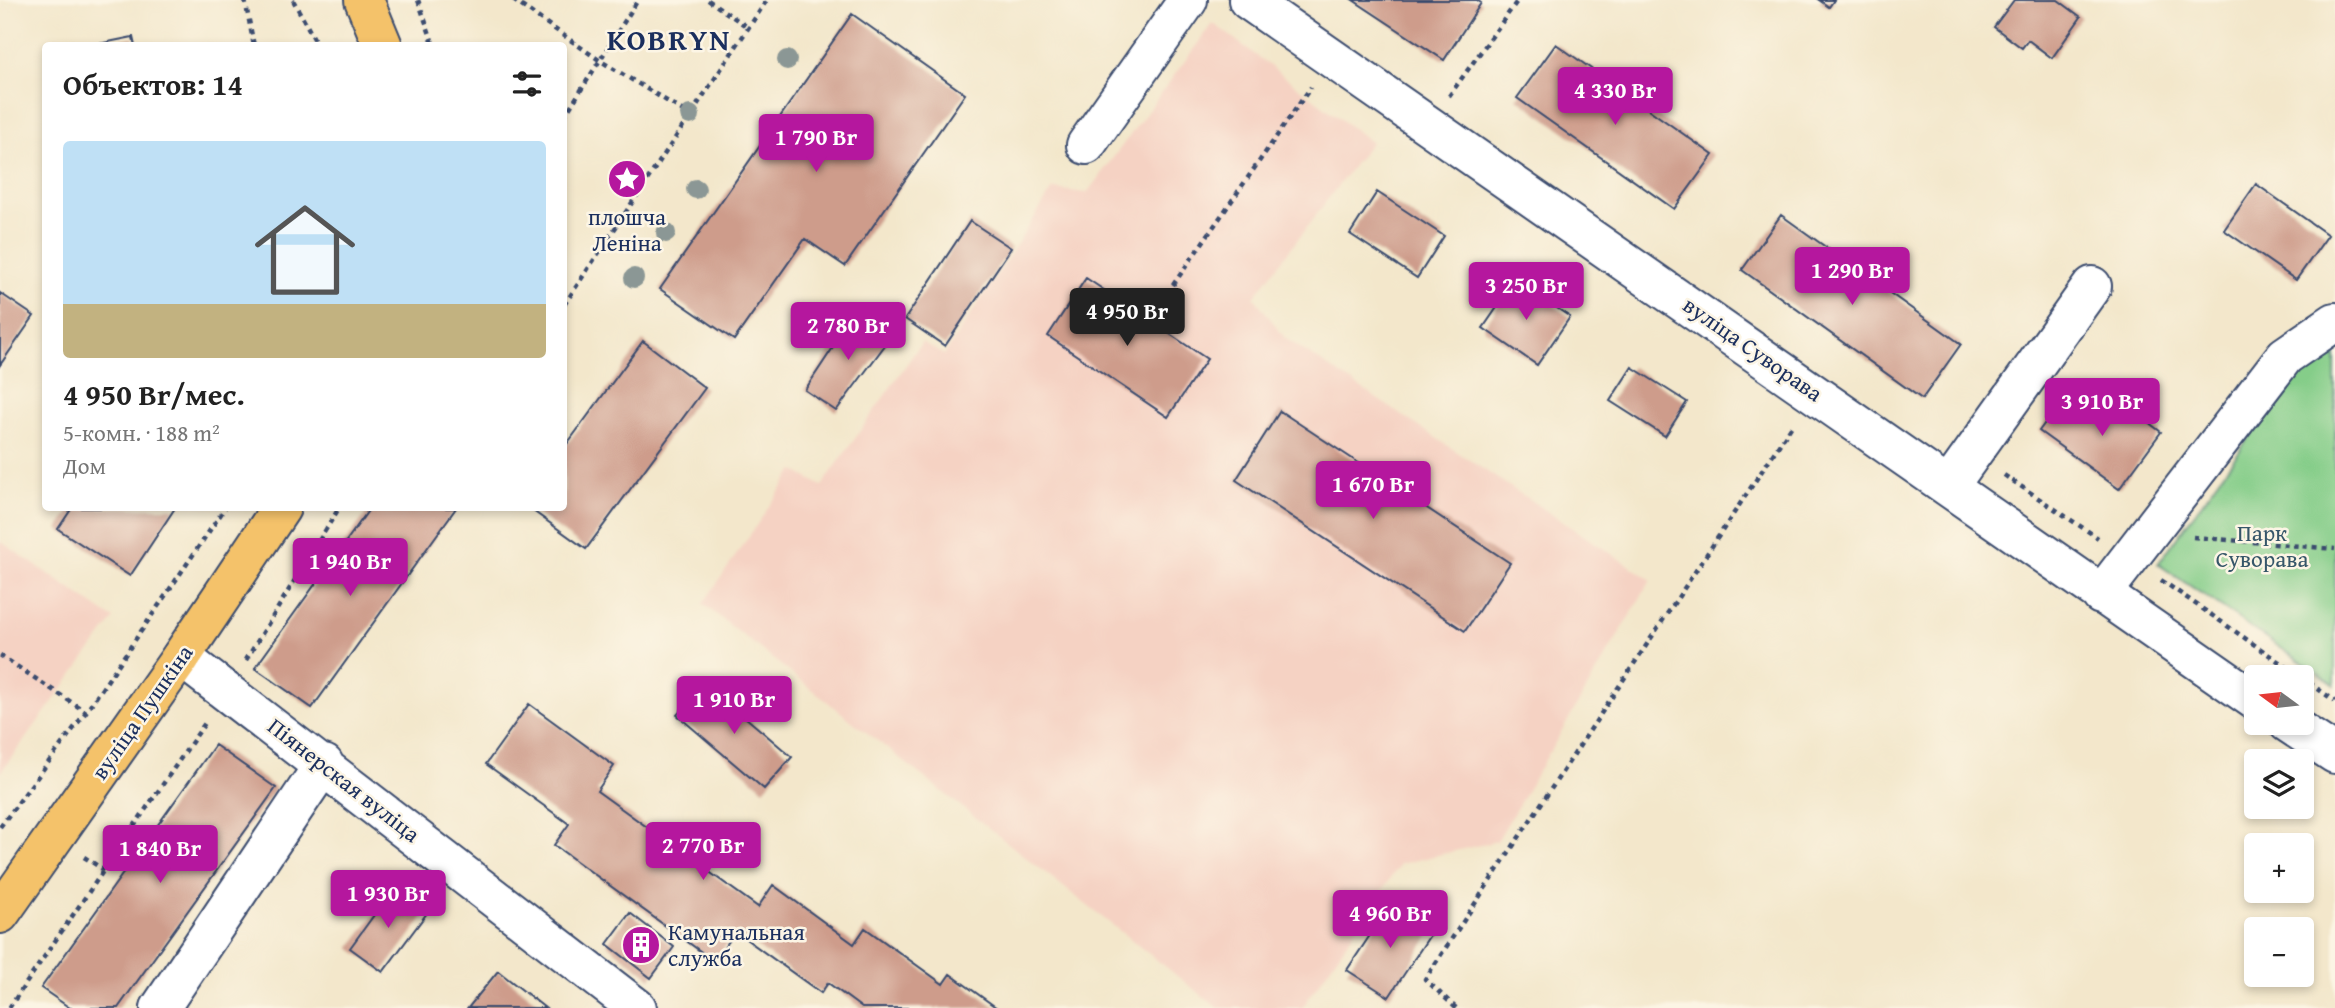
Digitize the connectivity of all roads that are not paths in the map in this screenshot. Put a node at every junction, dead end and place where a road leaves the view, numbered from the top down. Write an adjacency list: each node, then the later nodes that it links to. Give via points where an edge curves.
1 (1188, 0): 3 (street)
2 (1248, 0): 6 (street, вуліца Суворава)
3 (1086, 145)
4 (2092, 286): 6 (street)
5 (2335, 322): 8 (street, via 2285,356)
6 (1949, 486): 8 (street, вуліца Суворава)
7 (279, 511): 9 (main road, вуліца Пушкіна)
8 (2101, 595): 10 (street, вуліца Суворава)
9 (181, 657): 13 (street, Піянерская вуліца); 14 (main road, вуліца Пушкіна)
10 (2244, 693)
11 (2306, 735): 12 (street)
12 (2335, 754)
13 (324, 764): 15 (street); 16 (street, Піянерская вуліца)
14 (0, 914)
15 (160, 1008)
16 (637, 1008)

